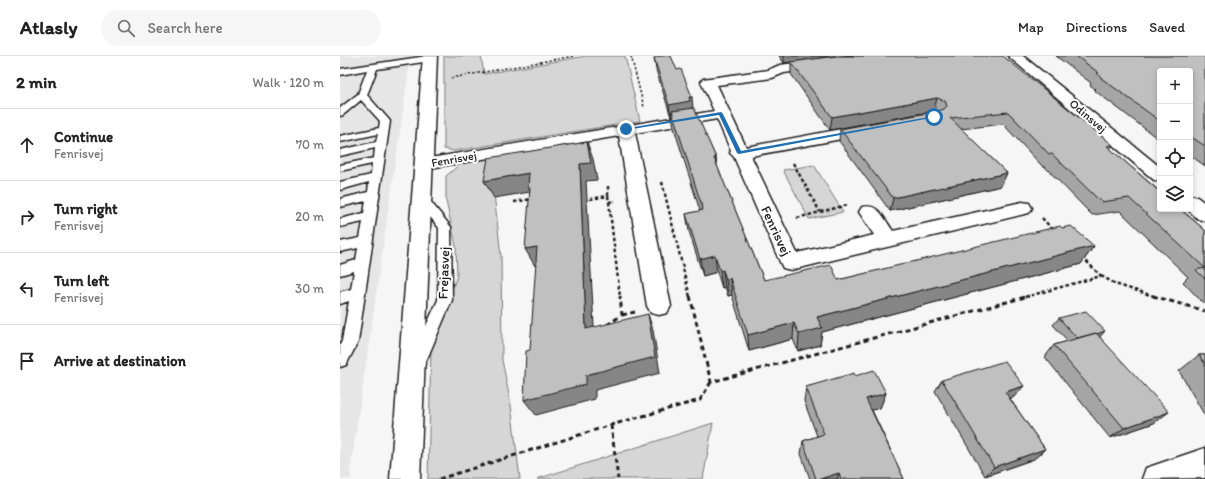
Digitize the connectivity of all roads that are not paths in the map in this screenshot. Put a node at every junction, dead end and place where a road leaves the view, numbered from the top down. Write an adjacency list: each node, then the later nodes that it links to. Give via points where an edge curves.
1 (877, 56): 8 (street, Fenrisvej, via 780,69 777,81 708,82)
2 (1015, 56): 19 (street, Odinsvej)
3 (430, 57): 4 (lane); 17 (street, Frejasvej)
4 (373, 67): 5 (lane); 6 (lane)
5 (340, 72)
6 (362, 95): 7 (lane); 11 (lane, via 385,121)
7 (340, 113)
8 (721, 114): 10 (street, Fenrisvej); 15 (street, Fenrisvej)
9 (881, 127): 15 (street)
10 (626, 129): 17 (street, Fenrisvej); 38 (street)
11 (383, 130): 12 (lane); 13 (lane)
12 (340, 139)
13 (381, 144): 14 (lane); 16 (lane)
14 (340, 153)
15 (739, 153): 31 (street, Fenrisvej, via 791,262)
16 (378, 160): 18 (lane); 20 (lane)
17 (424, 164): 23 (street, Frejasvej)
18 (340, 168)
19 (1157, 174)
20 (376, 177): 21 (lane); 22 (lane)
21 (340, 186)
22 (373, 195): 24 (lane); 29 (lane)
23 (422, 199): 41 (street, Frejasvej); 41 (lane, Frejasvej, via 445,227 445,300)
24 (340, 203)
25 (1193, 204): 28 (street)
26 (1022, 208): 31 (street, Fenrisvej)
27 (869, 212): 31 (street)
28 (1205, 214)
29 (370, 216): 30 (lane); 32 (lane)
30 (340, 223)
31 (888, 240)
32 (366, 241): 33 (lane); 34 (lane)
33 (340, 247)
34 (362, 264): 35 (lane); 36 (lane)
35 (340, 270)
36 (358, 293): 37 (lane); 39 (lane)
37 (340, 298)
38 (659, 306)
39 (347, 328): 40 (lane, via 350,342)
40 (340, 360)
41 (412, 374): 43 (street, Frejasvej)
42 (1205, 463): 44 (street)
43 (405, 479)
44 (1157, 479)

